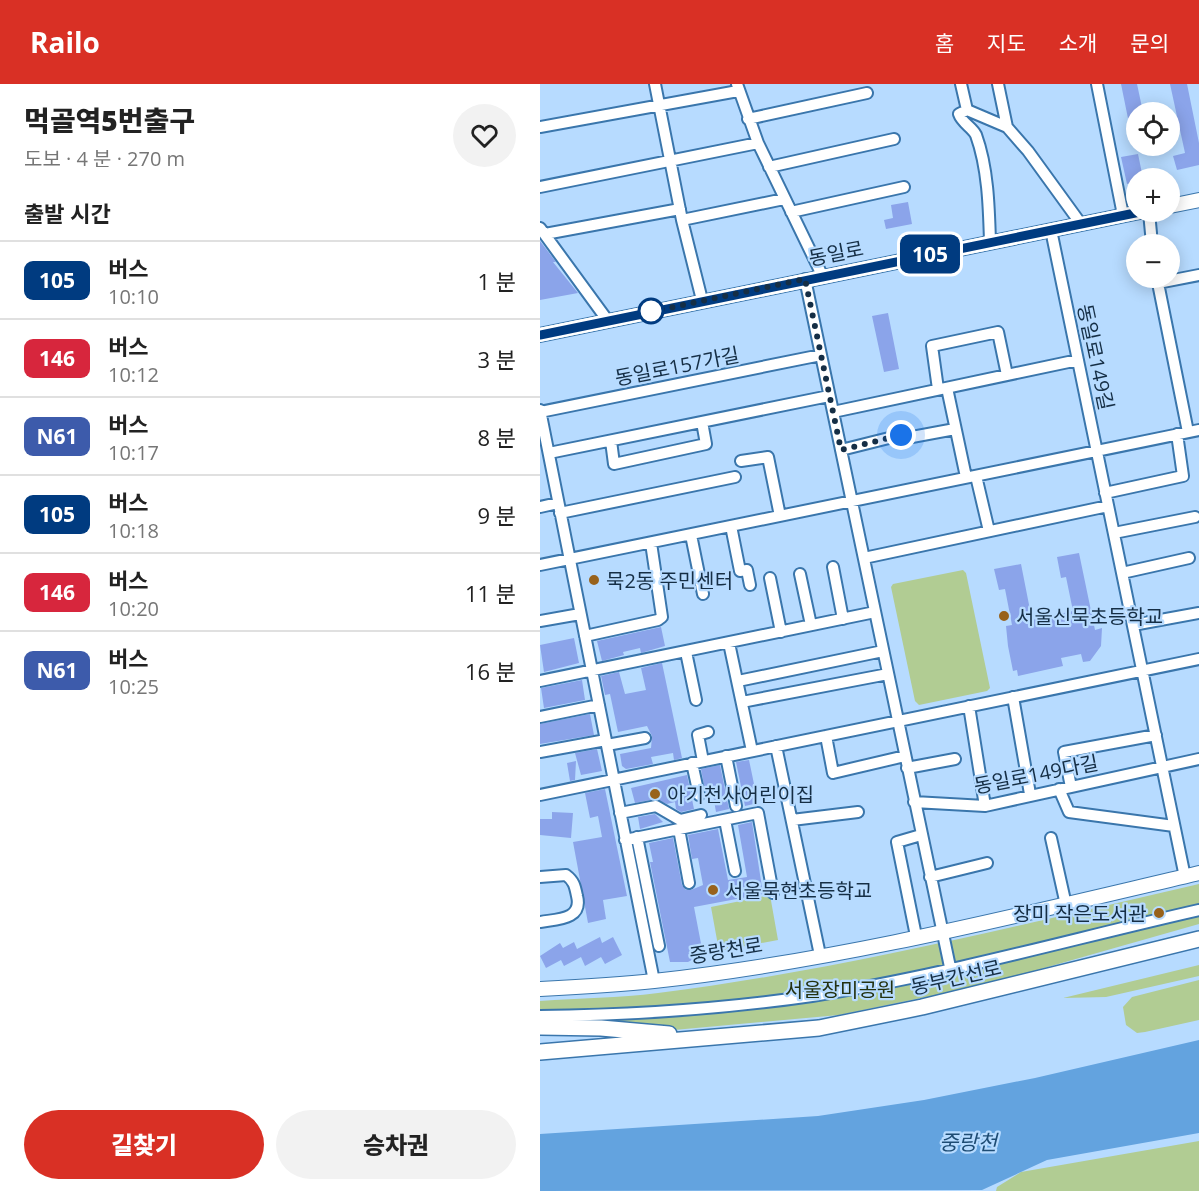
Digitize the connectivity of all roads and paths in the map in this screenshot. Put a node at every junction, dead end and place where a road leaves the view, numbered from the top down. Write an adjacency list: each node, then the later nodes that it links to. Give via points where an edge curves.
1 (655, 84): 7 (street)
2 (961, 84): 8 (street)
3 (998, 84): 11 (street)
4 (1097, 84): 23 (street)
5 (737, 87): 7 (street); 9 (street)
6 (867, 93): 9 (street)
7 (659, 106): 10 (street); 14 (street)
8 (967, 110): 11 (street); 27 (street, via 959,114 975,133 980,152)
9 (748, 119): 13 (street)
10 (540, 127)
11 (1007, 127): 24 (street)
12 (894, 139): 15 (street)
13 (758, 143): 14 (street); 15 (street)
14 (671, 162): 16 (street); 22 (street)
15 (769, 166): 18 (street)
16 (540, 187)
17 (904, 187): 21 (street)
18 (784, 199): 21 (street); 22 (street)
19 (1199, 200): 20 (main road)
20 (1180, 204)
21 (791, 212): 28 (street)
22 (681, 215): 26 (street); 33 (street)
23 (1124, 215): 24 (main road, 동일로)
24 (1081, 224): 25 (main road, 동일로)
25 (1051, 230): 27 (main road, 동일로); 37 (street, 동일로149길)
26 (542, 231): 34 (street)
27 (990, 242): 28 (main road, 동일로)
28 (822, 275): 31 (main road, 동일로)
29 (1199, 275): 30 (street)
30 (1180, 277)
31 (805, 279): 33 (main road, 동일로); 36 (street)
32 (1160, 288): 45 (street)
33 (702, 300): 34 (main road, 동일로)
34 (608, 321): 35 (main road, 동일로)
35 (540, 335)
36 (821, 355): 40 (street); 42 (street, 동일로157가길)
37 (1078, 360): 38 (street); 48 (street, 동일로149길)
38 (1007, 375): 39 (street); 39 (street, via 998,332 932,346)
39 (943, 388): 41 (street); 44 (street)
40 (830, 396): 41 (street); 43 (street)
41 (833, 412): 47 (street)
42 (541, 415): 49 (street)
43 (702, 422): 46 (street); 46 (street, via 706,444 614,464)
44 (955, 429): 47 (street, via 912,437 901,435); 51 (street)
45 (1188, 432): 48 (street); 53 (street, via 1183,476)
46 (611, 441): 49 (street)
47 (841, 450): 54 (street)
48 (1097, 450): 51 (street); 53 (street, 동일로149길)
49 (546, 460): 57 (street)
50 (741, 462): 58 (street, via 768,457)
51 (971, 476): 54 (street); 61 (street)
52 (735, 477): 57 (street)
53 (1105, 493): 55 (street, 동일로149길)
54 (852, 501): 58 (street); 65 (street)
55 (1108, 506): 61 (street); 62 (street, 동일로149길)
56 (540, 507): 57 (street)
57 (560, 508): 67 (street)
58 (780, 516): 60 (street)
59 (1195, 517): 62 (street)
60 (731, 526): 63 (street); 73 (street, via 740,571 747,570)
61 (988, 531): 65 (street)
62 (1114, 533): 70 (street, 동일로149길)
63 (691, 535): 64 (street); 74 (street)
64 (651, 543): 67 (street); 83 (street, via 662,617)
65 (864, 558): 75 (street)
66 (1189, 558): 70 (street)
67 (570, 559): 68 (street); 77 (street)
68 (540, 565)
69 (833, 567): 78 (street)
70 (1122, 573): 81 (street, 동일로149길)
71 (800, 574): 80 (street)
72 (770, 579): 82 (street)
73 (750, 585)
74 (703, 594)
75 (875, 612): 78 (street); 85 (street)
76 (1199, 613): 81 (street)
77 (580, 614): 79 (street); 83 (street)
78 (843, 619): 80 (street)
79 (540, 621)
80 (812, 625): 82 (street)
81 (1133, 625): 89 (street, 동일로149길)
82 (781, 632): 84 (street)
83 (585, 636): 88 (street)
84 (729, 643): 86 (street); 92 (street)
85 (883, 651): 90 (street); 92 (street)
86 (686, 652): 88 (street); 94 (street)
87 (1199, 659): 89 (street)
88 (592, 670): 91 (street); 96 (street)
89 (1142, 670): 93 (street); 101 (street, 동일로149길)
90 (888, 674): 95 (street); 99 (street)
91 (540, 681)
92 (738, 681): 95 (street)
93 (1013, 697): 97 (street); 117 (street)
94 (696, 699)
95 (742, 702): 106 (street)
96 (599, 705): 98 (street); 104 (street)
97 (969, 706): 99 (street); 122 (street)
98 (540, 717)
99 (898, 721): 102 (street); 112 (street)
100 (708, 732): 111 (street, via 698,735)
101 (1156, 735): 114 (street, 동일로149길); 116 (street, via 1065,752)
102 (826, 736): 105 (street); 112 (street, via 833,773)
103 (645, 738): 104 (street)
104 (606, 743): 107 (street); 115 (street)
105 (776, 746): 106 (street); 127 (street)
106 (752, 751): 108 (street)
107 (540, 752)
108 (726, 756): 111 (street); 121 (street)
109 (955, 759): 112 (street)
110 (1199, 759): 114 (street)
111 (703, 761): 113 (street)
112 (906, 762): 120 (street)
113 (692, 764): 115 (street); 119 (street)
114 (1162, 767): 116 (street, 동일로149다길); 128 (street, 동일로149길)
115 (613, 780): 118 (street); 124 (street)
116 (1065, 788): 117 (street, 동일로149다길); 128 (street, via 1069,812)
117 (1030, 794): 122 (street, 동일로149다길)
118 (540, 795)
119 (699, 795)
120 (915, 802): 122 (street, 동일로149다길); 130 (street)
121 (736, 806)
122 (985, 806)
123 (858, 812): 127 (street)
124 (620, 813): 125 (street, via 656,806 680,820); 132 (street)
125 (701, 815)
126 (725, 820): 129 (street); 134 (street); 140 (street, via 758,813)
127 (792, 820): 148 (street)
128 (1174, 826): 138 (street, 동일로149길)
129 (679, 829): 132 (street); 139 (street)
130 (921, 835): 137 (street); 145 (street, via 897,842)
131 (1051, 838): 141 (street)
132 (631, 839): 147 (street); 150 (street)
133 (987, 863): 137 (street)
134 (735, 872)
135 (1199, 873): 138 (main road, 중랑천로)
136 (540, 877): 143 (street, via 566,875 574,881 579,904 575,914)
137 (930, 877): 144 (street)
138 (1185, 877): 141 (main road, 중랑천로)
139 (689, 883)
140 (774, 893)
141 (1066, 905): 144 (main road, 중랑천로)
142 (1199, 910): 149 (street)
143 (540, 922)
144 (942, 932): 145 (main road, 중랑천로); 149 (street)
145 (916, 936): 148 (main road, 중랑천로)
146 (1199, 939): 154 (highway, 동부간선로, via 819,1028)
147 (658, 946)
148 (820, 955): 150 (main road, 중랑천로)
149 (950, 968): 152 (street, via 799,998 652,1012)
150 (654, 981): 151 (main road, 중랑천로)
151 (540, 989)
152 (540, 1016)
153 (540, 1027): 154 (highway)
154 (708, 1037): 155 (highway, 동부간선로)
155 (540, 1052)

